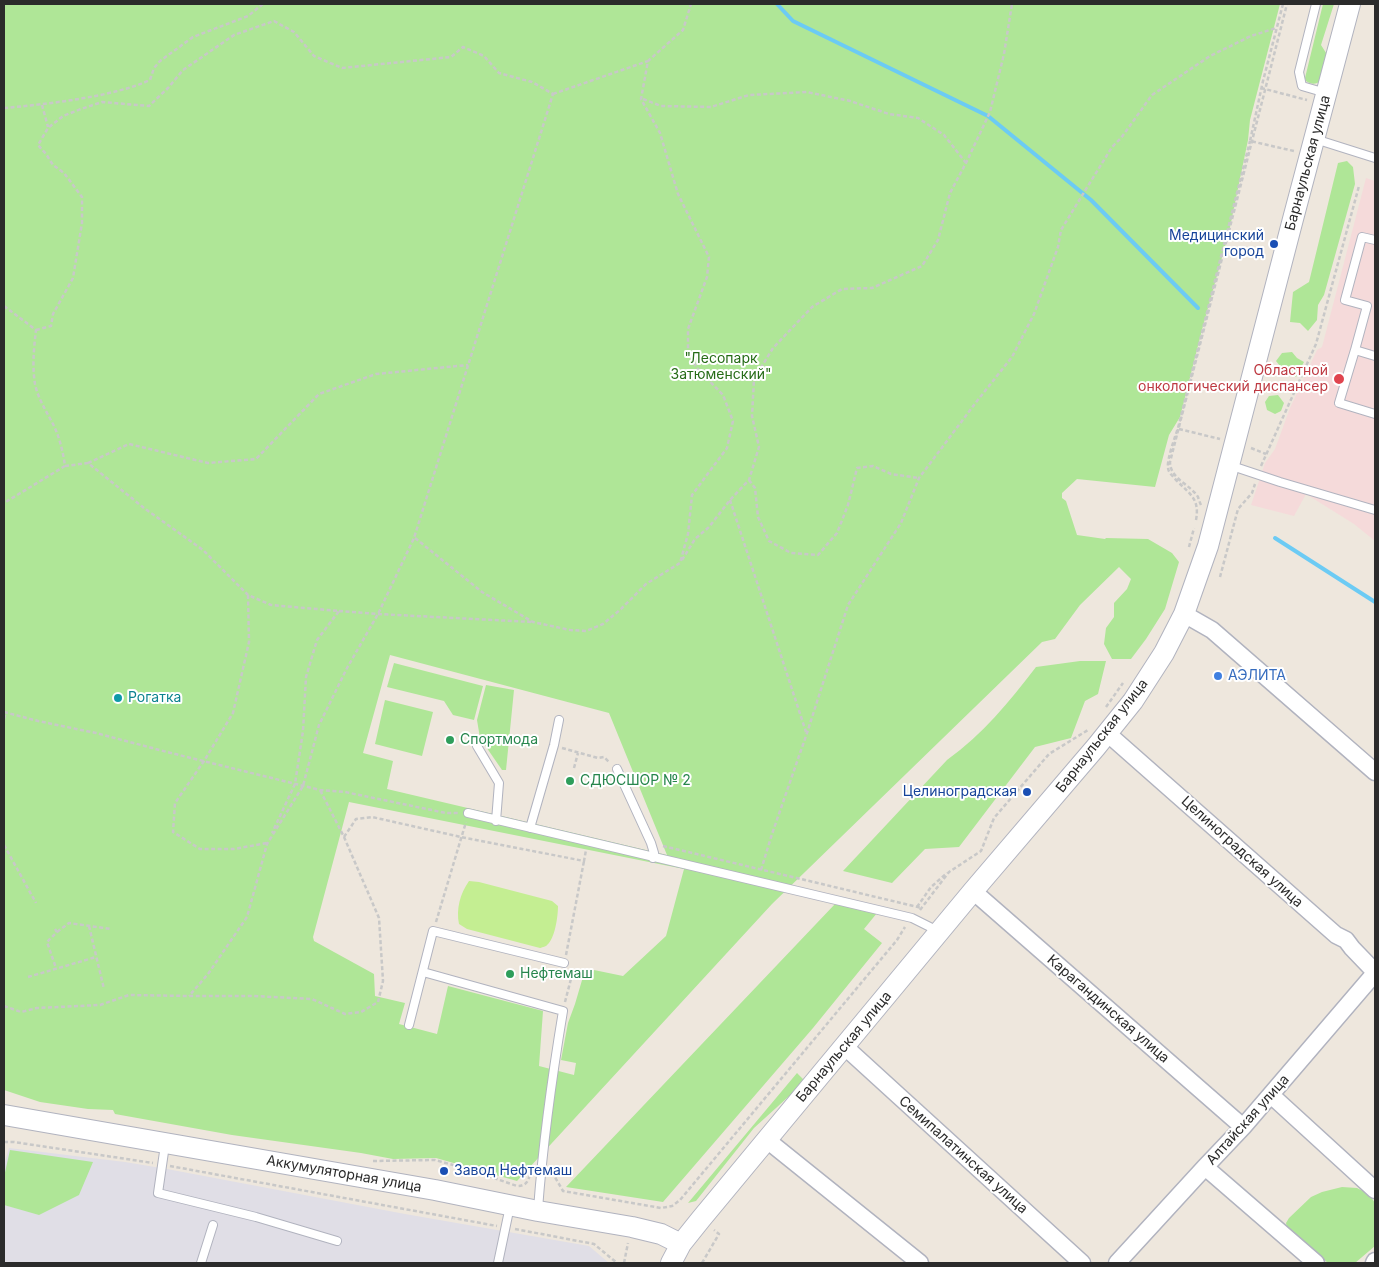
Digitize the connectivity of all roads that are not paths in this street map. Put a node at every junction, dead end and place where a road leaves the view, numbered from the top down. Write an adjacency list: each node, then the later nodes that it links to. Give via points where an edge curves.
1 (1316, 4): 3 (lane, via 1299,72 1302,86)
2 (1350, 4): 3 (street, Барнаульская улица)
3 (1326, 94): 4 (street, Барнаульская улица)
4 (1313, 147): 5 (lane); 10 (street, Барнаульская улица)
5 (1375, 158)
6 (1375, 240): 7 (lane, via 1362,237 1345,300 1367,306)
7 (1355, 350): 8 (lane); 9 (lane, via 1339,403)
8 (1375, 356)
9 (1375, 414)
10 (1229, 465): 11 (lane); 12 (street, Барнаульская улица, via 1208,546)
11 (1375, 510)
12 (1184, 614): 14 (street, Барнаульская улица, via 1138,693); 17 (street, via 1212,630)
13 (559, 720): 20 (lane)
14 (1096, 729): 22 (street, Барнаульская улица); 26 (street, Целиноградская улица, via 1336,935 1346,940)
15 (477, 746): 19 (lane, via 499,783)
16 (616, 769): 21 (lane, via 651,843)
17 (1375, 772)
18 (468, 813): 19 (lane)
19 (496, 821): 20 (lane)
20 (530, 828): 21 (lane)
21 (653, 858): 23 (lane, via 912,918)
22 (973, 891): 23 (street, Барнаульская улица); 31 (street, Карагандинская улица)
23 (940, 932): 28 (street, Барнаульская улица)
24 (564, 963): 25 (lane, via 433,931)
25 (423, 972): 27 (lane); 37 (lane, via 563,1011)
26 (1375, 973): 29 (street, Алтайская улица)
27 (410, 1025)
28 (844, 1046): 32 (street, Барнаульская улица); 45 (street, Семипалатинская улица)
29 (1271, 1095): 31 (street, Алтайская улица); 35 (street)
30 (4, 1114): 33 (street, Аккумуляторная улица)
31 (1243, 1127): 34 (street, Алтайская улица)
32 (767, 1140): 40 (street, Барнаульская улица); 44 (street)
33 (165, 1143): 36 (street, Аккумуляторная улица); 39 (lane, via 158,1193 256,1217)
34 (1205, 1167): 46 (street, Алтайская улица); 47 (street)
35 (1375, 1190)
36 (510, 1206): 37 (street, Аккумуляторная улица); 42 (lane)
37 (538, 1211): 40 (street, Аккумуляторная улица, via 632,1227 661,1234)
38 (213, 1226): 41 (lane)
39 (338, 1242)
40 (682, 1244): 43 (street, Барнаульская улица)
41 (201, 1263)
42 (498, 1263)
43 (670, 1263)
44 (920, 1263)
45 (1082, 1263)
46 (1117, 1263)
47 (1316, 1263)

